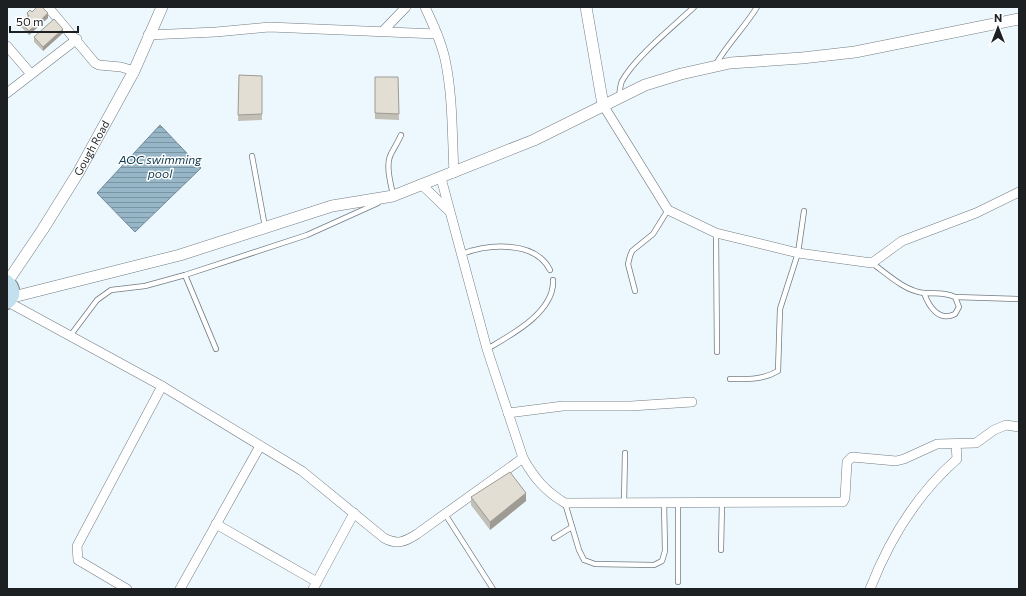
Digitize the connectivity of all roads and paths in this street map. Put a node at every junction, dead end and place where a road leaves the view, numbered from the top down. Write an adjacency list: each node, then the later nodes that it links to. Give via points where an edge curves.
1 (48, 7): 12 (street)
2 (162, 7): 11 (street, Gough Road)
3 (406, 7): 9 (street)
4 (425, 7): 10 (street)
5 (586, 7): 19 (street)
6 (694, 7): 18 (lane, via 628,73 622,82)
7 (757, 7): 14 (lane)
8 (1019, 19): 14 (street, via 855,52)
9 (384, 30): 10 (street); 11 (street, via 269,27)
10 (437, 34): 22 (street, via 448,78)
11 (148, 35): 15 (street, Gough Road)
12 (77, 39): 15 (street, via 95,63); 16 (street)
13 (7, 46): 16 (street)
14 (715, 66): 18 (street, via 646,85)
15 (134, 71): 38 (street, Gough Road, via 61,202)
16 (31, 74): 17 (street)
17 (7, 93)
18 (618, 98): 19 (street)
19 (603, 105): 22 (street, via 534,140); 27 (street)
20 (401, 135): 26 (lane, via 390,155)
21 (252, 156): 30 (lane)
22 (454, 173): 23 (street)
23 (441, 178): 24 (street); 29 (street)
24 (421, 184): 26 (street); 29 (street)
25 (1019, 192): 34 (street, via 976,213 902,241)
26 (393, 196): 30 (street, via 332,206); 36 (lane, via 307,235)
27 (668, 210): 31 (street); 39 (lane, via 653,234 632,251 628,264)
28 (804, 211): 32 (lane)
29 (450, 212): 33 (street)
30 (265, 228): 43 (street, via 180,255)
31 (716, 233): 32 (street); 47 (lane)
32 (798, 253): 34 (street); 48 (lane, via 780,309 778,371 760,378)
33 (462, 254): 35 (lane, via 492,246 514,248 538,258); 46 (street)
34 (872, 263): 40 (lane, via 896,281 914,291)
35 (550, 270)
36 (184, 275): 44 (lane, via 145,286 111,290 103,294); 45 (lane)
37 (553, 280): 46 (lane, via 549,298 530,322)
38 (7, 281): 43 (main road, via 13,288)
39 (635, 291)
40 (924, 293): 41 (lane, via 948,294); 41 (lane, via 929,305 944,316 955,314 959,308)
41 (955, 297): 42 (lane)
42 (1019, 299)
43 (9, 301): 44 (street)
44 (70, 336): 49 (street)
45 (216, 348)
46 (487, 350): 51 (street)
47 (717, 352)
48 (730, 379)
49 (162, 386): 54 (street); 70 (street, via 77,546 78,560)
50 (692, 402): 51 (street, via 631,406 563,406)
51 (508, 413): 56 (street)
52 (1019, 427): 53 (street, via 1006,425 976,442)
53 (956, 444): 60 (street, via 937,444 896,461 852,457 847,462 843,502); 73 (street, via 957,459 939,474 914,507 883,556)
54 (260, 446): 62 (street, via 302,471); 64 (street)
55 (625, 453): 59 (lane)
56 (523, 458): 61 (street, via 541,485); 63 (street)
57 (664, 501): 58 (street); 59 (street); 65 (lane, via 665,551 662,561 654,565 589,563 581,557)
58 (678, 501): 60 (street); 68 (lane)
59 (624, 502): 61 (street)
60 (722, 502): 67 (lane)
61 (565, 503): 65 (lane)
62 (354, 513): 63 (street, via 384,538 398,543 408,540); 69 (street)
63 (445, 514): 72 (lane)
64 (216, 524): 69 (street); 71 (street)
65 (572, 527): 66 (lane)
66 (554, 538)
67 (721, 550)
68 (678, 582)
69 (315, 585)
70 (127, 589)
71 (180, 589)
72 (492, 589)
73 (870, 589)

